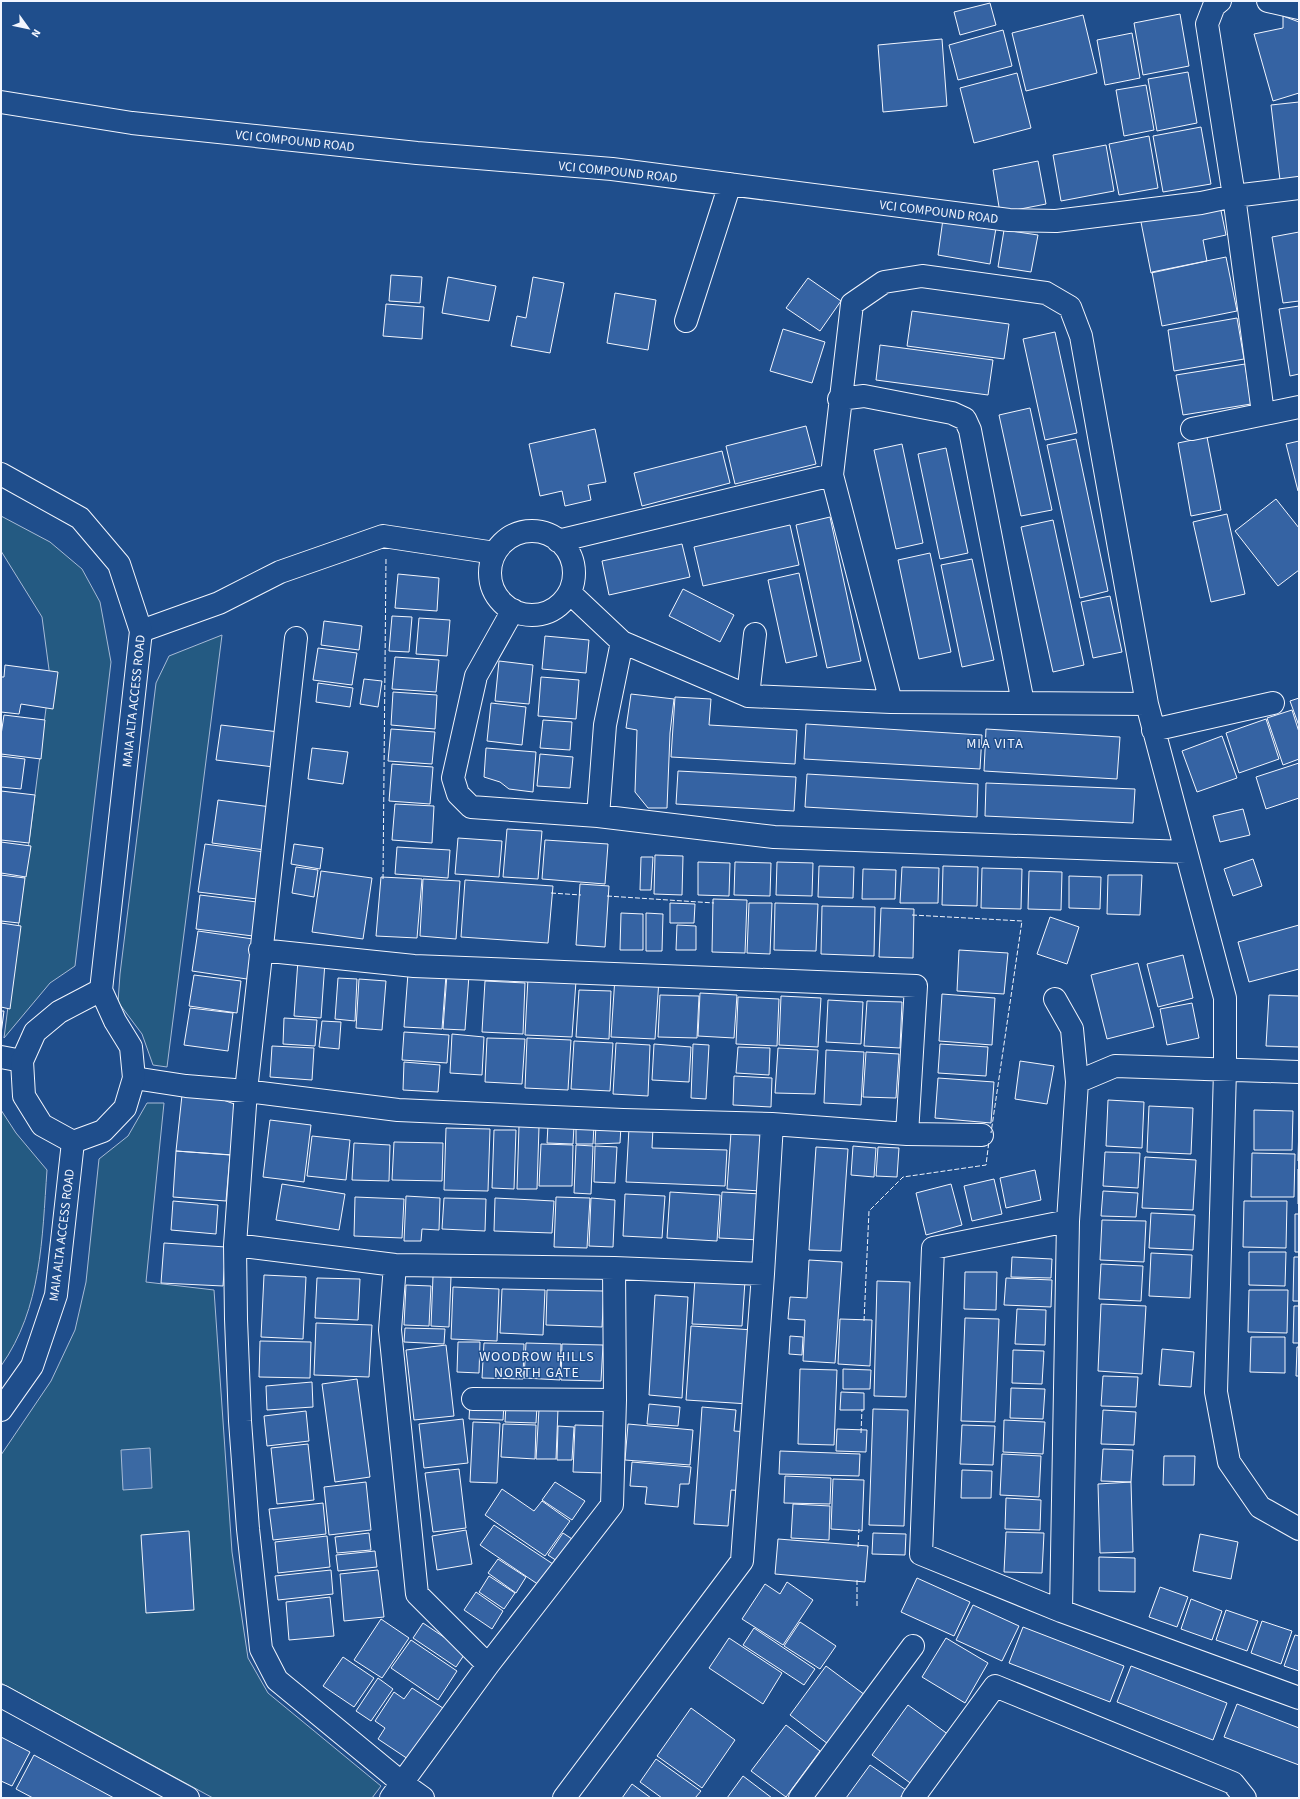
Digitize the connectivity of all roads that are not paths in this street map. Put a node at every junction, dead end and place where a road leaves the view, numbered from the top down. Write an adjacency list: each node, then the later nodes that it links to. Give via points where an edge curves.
1 (1220, 1): 7 (street, via 1214,6 1207,24)
2 (1268, 1): 3 (street)
3 (1299, 8)
4 (1, 102): 5 (street, VCI COMPOUND ROAD, via 132,123 417,153 612,169)
5 (730, 184): 7 (street, VCI COMPOUND ROAD, via 1009,220 1056,221 1201,203); 8 (street)
6 (1299, 188): 7 (street, VCI COMPOUND ROAD)
7 (1234, 196): 11 (street)
8 (686, 321)
9 (839, 399): 14 (street); 25 (street, via 864,396 952,413 965,419 970,430); 27 (street, via 852,304 884,282 922,276 1046,293 1070,307 1081,336)
10 (1299, 407): 11 (street)
11 (1263, 413): 12 (street)
12 (1192, 429)
13 (1, 474): 19 (street, MAIA ALTA ACCESS ROAD, via 80,518 119,564)
14 (832, 475): 15 (street); 24 (street)
15 (558, 541): 16 (street, via 537,531 520,533 506,541); 17 (street, via 565,546 573,560 574,577)
16 (495, 553): 18 (street, via 490,569 492,586 500,600); 19 (street, via 383,536 280,572 219,603)
17 (570, 592): 18 (street, via 559,605 545,613 528,615); 22 (street)
18 (513, 610): 29 (street, via 476,676 453,778 458,794 471,807)
19 (141, 631): 32 (street, MAIA ALTA ACCESS ROAD)
20 (755, 634): 23 (street)
21 (296, 638): 31 (street)
22 (622, 642): 23 (street); 29 (street, via 605,725)
23 (748, 696): 24 (street)
24 (891, 702): 25 (street)
25 (1023, 703): 27 (street)
26 (1273, 703): 28 (street)
27 (1147, 704): 28 (street)
28 (1153, 730): 30 (street)
29 (598, 816): 30 (street, via 774,837)
30 (1186, 852): 36 (street, via 1225,998)
31 (260, 950): 40 (street); 42 (street, via 414,966 916,986)
32 (101, 990): 35 (street, via 59,1012 35,1032); 38 (street, via 115,1021 131,1047)
33 (1055, 999): 39 (street, via 1072,1029)
34 (1, 1057): 35 (street)
35 (22, 1061): 44 (street, via 24,1096 38,1120 42,1125)
36 (1225, 1070): 37 (street); 39 (street, via 1115,1066); 53 (street, via 1216,1392 1229,1462 1260,1507)
37 (1299, 1072)
38 (134, 1078): 40 (street); 44 (street, via 125,1108 103,1131)
39 (1077, 1082): 45 (street)
40 (246, 1091): 41 (street, via 398,1110); 46 (street)
41 (772, 1124): 42 (street); 49 (street)
42 (907, 1134): 43 (street)
43 (982, 1135)
44 (73, 1142): 52 (street, MAIA ALTA ACCESS ROAD, via 56,1296 32,1366)
45 (1068, 1221): 54 (street); 54 (street, via 934,1248 921,1554)
46 (235, 1245): 47 (street); 59 (street, via 240,1421 261,1649 277,1680)
47 (395, 1265): 48 (street); 56 (street, via 390,1330 417,1594)
48 (614, 1268): 49 (street); 51 (street)
49 (763, 1274): 62 (street, via 742,1561)
50 (473, 1399): 51 (street)
51 (615, 1400): 56 (street, via 612,1506)
52 (1, 1410)
53 (1299, 1528)
54 (1060, 1611): 58 (street)
55 (913, 1646): 63 (street)
56 (488, 1665): 59 (street)
57 (1, 1696): 60 (street)
58 (1299, 1698)
59 (396, 1790): 61 (street)
60 (188, 1798)
61 (423, 1798)
62 (564, 1798)
63 (800, 1798)
64 (913, 1798): 65 (street, via 995,1686 1233,1783)
65 (1245, 1798)

